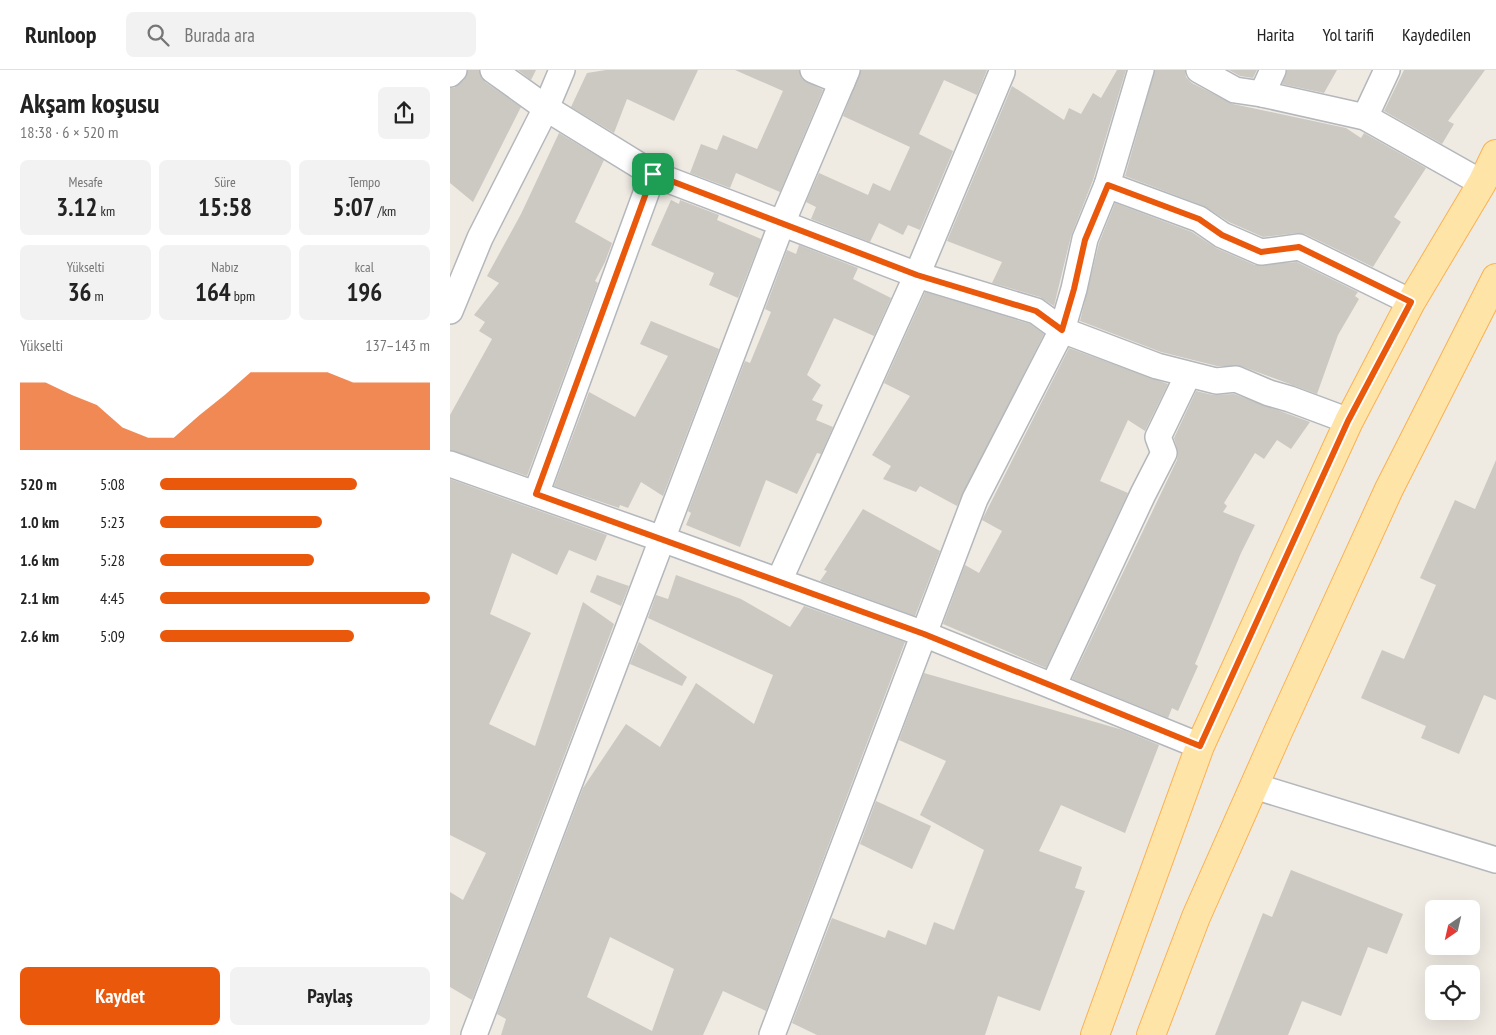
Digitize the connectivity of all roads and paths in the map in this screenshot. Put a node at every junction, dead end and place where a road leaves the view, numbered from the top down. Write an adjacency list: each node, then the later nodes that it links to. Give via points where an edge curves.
1 (454, 70): 10 (street)
2 (493, 70): 13 (street)
3 (562, 70): 13 (street)
4 (813, 70): 11 (street)
5 (1141, 70): 18 (street)
6 (1198, 70): 12 (street, via 1235,90)
7 (1272, 70): 12 (street)
8 (1387, 70): 14 (street)
9 (1002, 72): 20 (street)
10 (450, 74)
11 (845, 76): 19 (street)
12 (1262, 94): 14 (street)
13 (546, 108): 16 (street); 23 (street, via 480,238)
14 (1365, 117): 17 (street)
15 (1496, 154): 17 (main road)
16 (653, 174): 19 (street); 28 (street)
17 (1482, 183): 22 (main road)
18 (1108, 185): 22 (street, via 1199,219 1222,235 1261,252 1299,247); 24 (street, via 1085,240)
19 (782, 223): 20 (street); 29 (street)
20 (917, 275): 24 (street, via 1036,311); 30 (street)
21 (1496, 278): 34 (main road, via 1389,489)
22 (1411, 302): 26 (main road)
23 (450, 311)
24 (1062, 330): 25 (street); 31 (street, via 975,499)
25 (1188, 375): 26 (street, via 1216,380 1236,379); 32 (street, via 1158,437 1164,453)
26 (1348, 421): 33 (main road)
27 (450, 464): 28 (street)
28 (536, 494): 29 (street)
29 (662, 539): 30 (street); 36 (street)
30 (779, 581): 31 (street)
31 (924, 634): 32 (street); 37 (street)
32 (1053, 686): 33 (street)
33 (1200, 746): 38 (main road)
34 (1254, 786): 35 (street); 39 (main road, via 1196,917)
35 (1496, 860)
36 (474, 1035)
37 (772, 1035)
38 (1095, 1035)
39 (1151, 1035)

